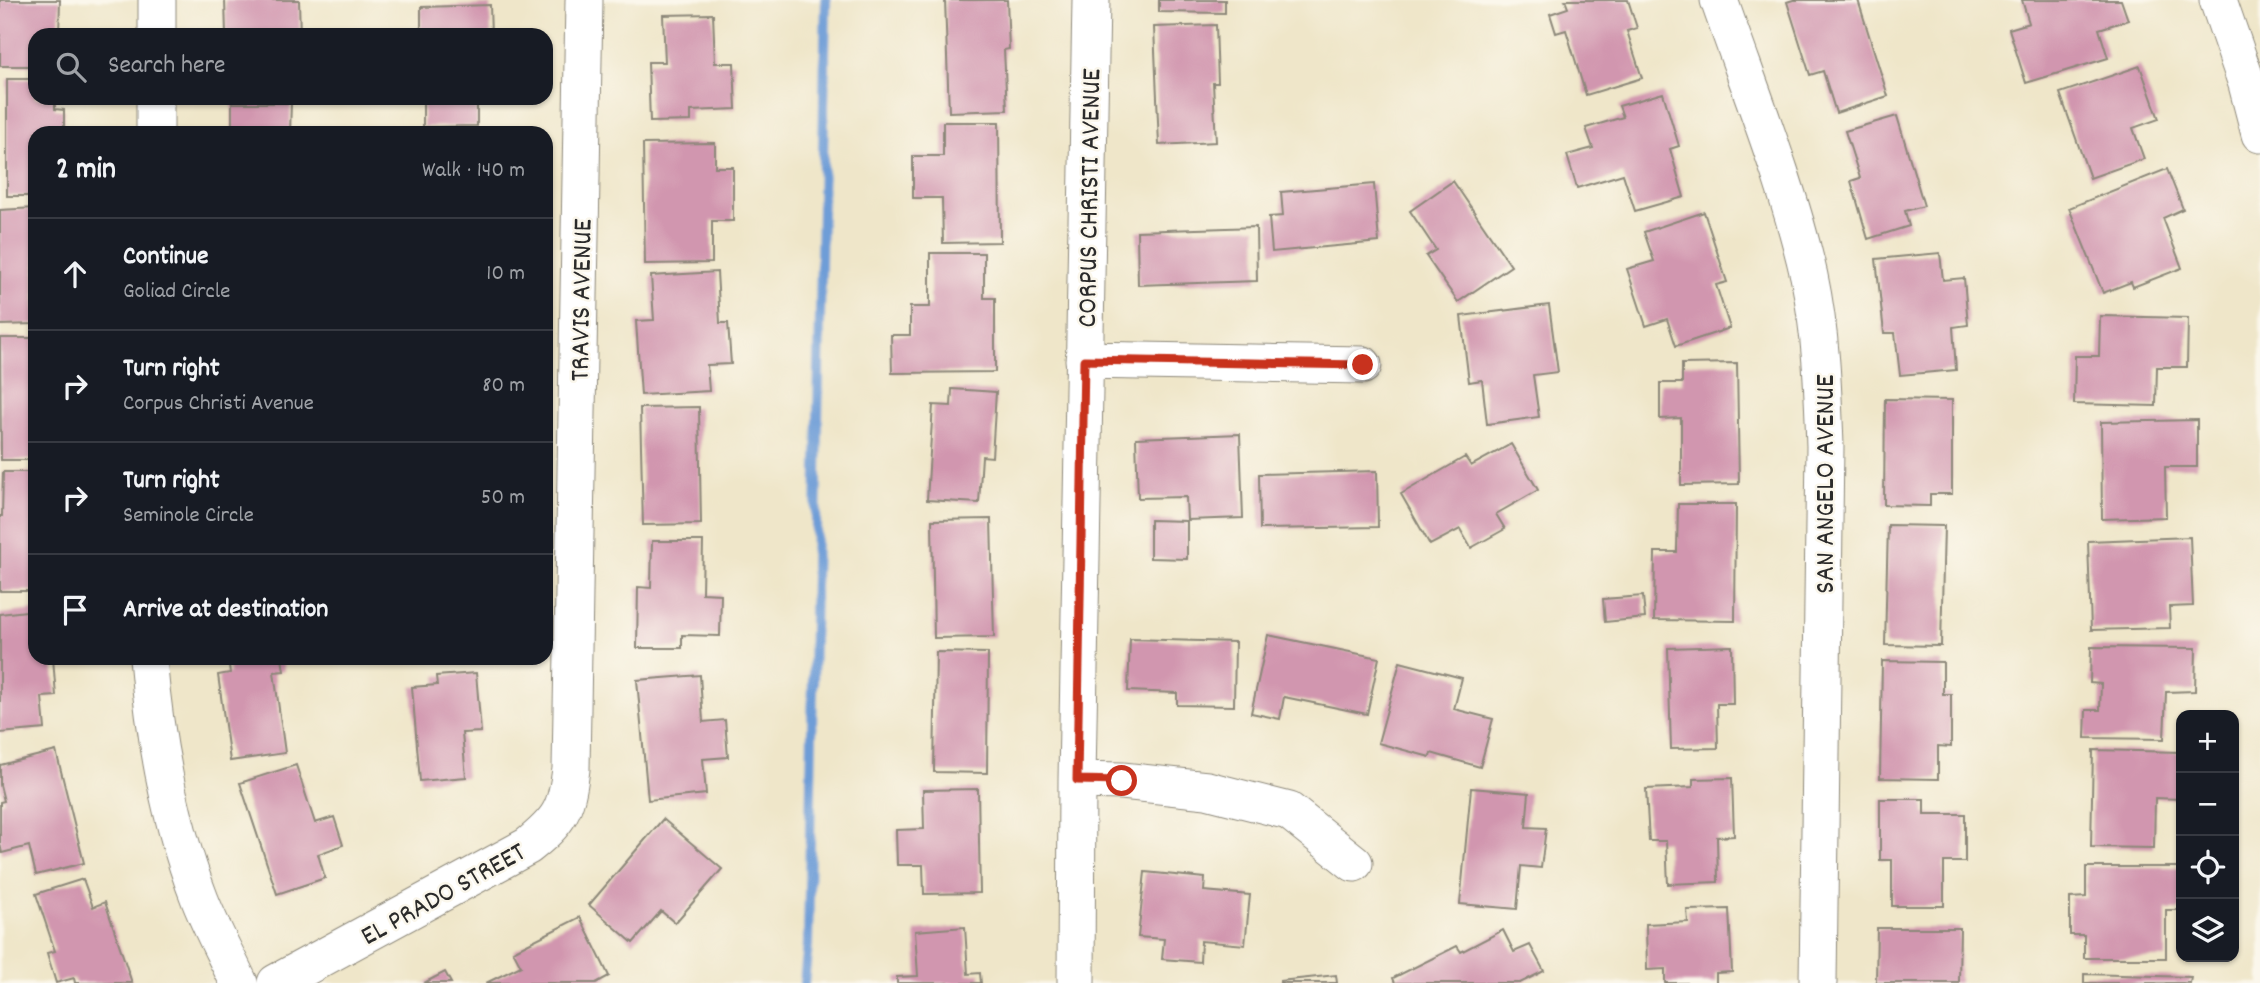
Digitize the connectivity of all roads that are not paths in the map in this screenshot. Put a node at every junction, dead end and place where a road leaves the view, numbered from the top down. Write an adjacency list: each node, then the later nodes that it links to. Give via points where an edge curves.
1 (157, 0): 6 (street)
2 (584, 0): 13 (street, TRAVIS AVENUE)
3 (1091, 0): 10 (street, CORPUS CHRISTI AVENUE)
4 (1719, 0): 19 (street, SAN ANGELO AVENUE, via 1809,276 1822,361 1825,446)
5 (2218, 0): 9 (street)
6 (157, 28)
7 (155, 105): 8 (street)
8 (155, 126)
9 (2260, 134)
10 (1084, 360): 11 (street); 14 (street, CORPUS CHRISTI AVENUE)
11 (1363, 365)
12 (149, 665): 16 (street, via 153,718 172,812 200,900)
13 (571, 769): 17 (street, EL PRADO STREET, via 567,799 552,827 528,846)
14 (1077, 780): 15 (street, via 1207,790 1289,811); 18 (street, CORPUS CHRISTI AVENUE)
15 (1354, 863)
16 (239, 983)
17 (276, 983)
18 (1076, 983)
19 (1818, 983)

